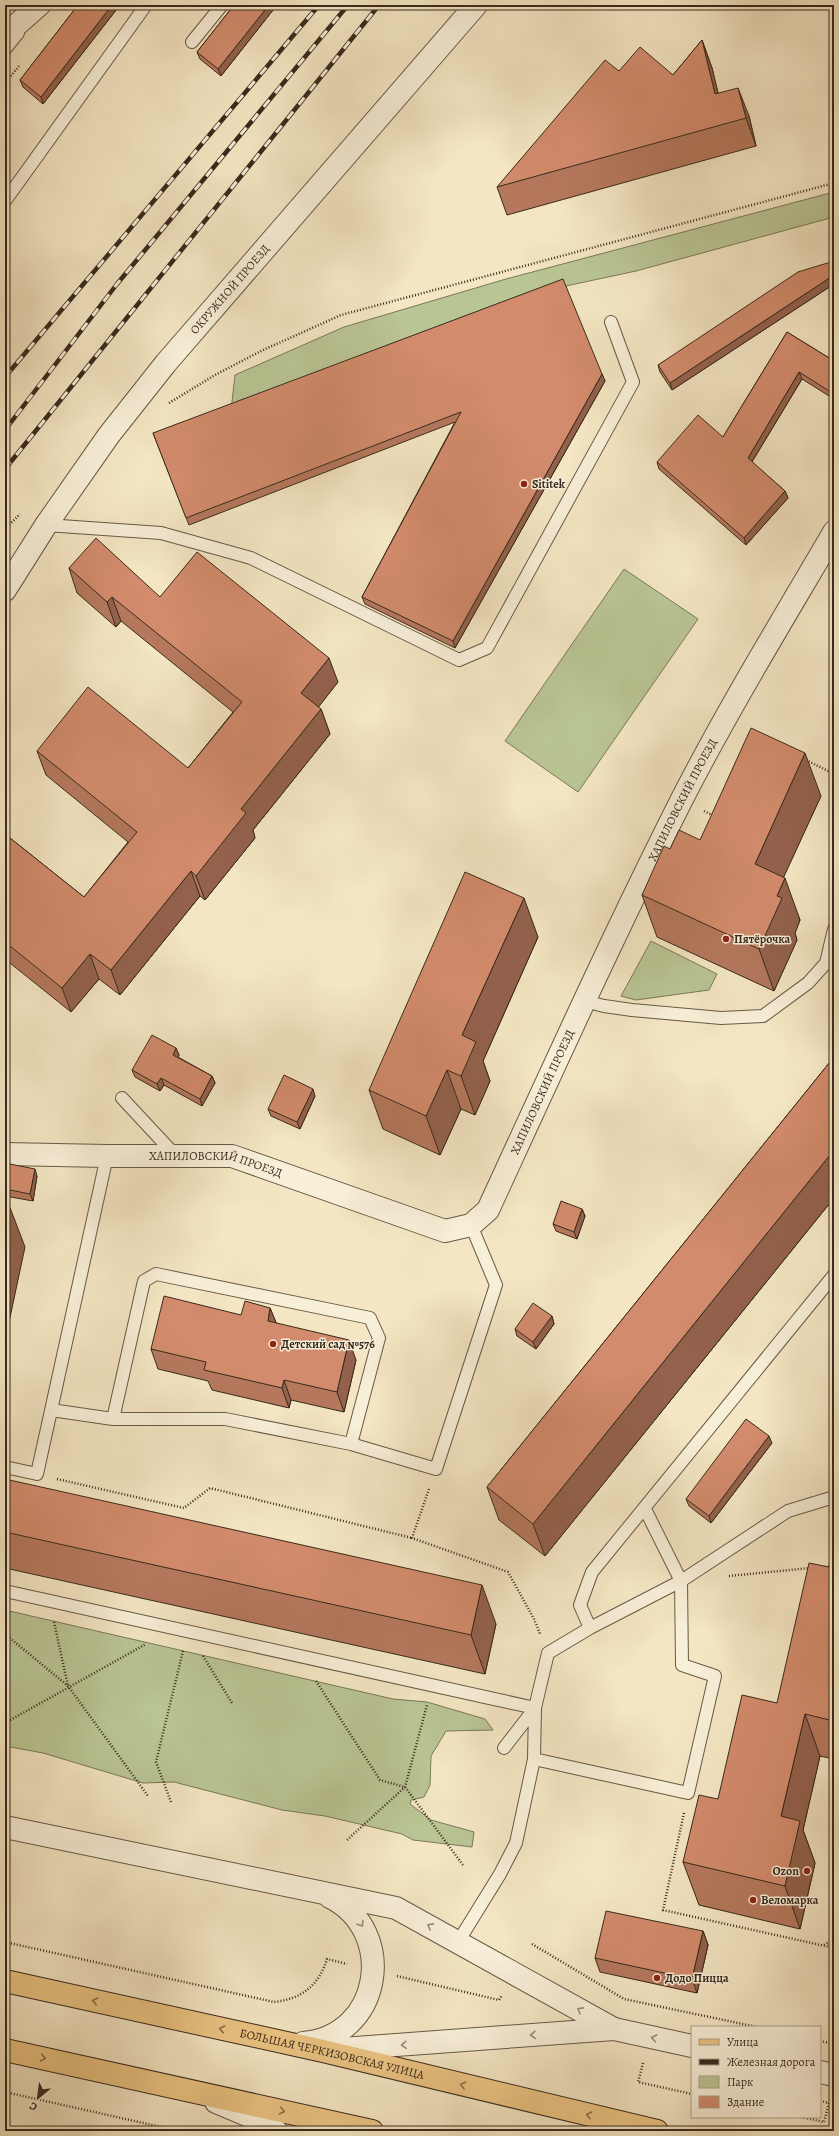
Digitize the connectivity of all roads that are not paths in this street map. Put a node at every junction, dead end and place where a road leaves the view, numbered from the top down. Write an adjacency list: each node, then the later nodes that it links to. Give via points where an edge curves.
1 (40, 5): 5 (street); 7 (lane)
2 (146, 5): 8 (lane)
3 (222, 5): 6 (lane)
4 (476, 5): 10 (street, ОКРУЖНОЙ ПРОЕЗД, via 166,363 109,435)
5 (5, 35)
6 (192, 42)
7 (5, 49)
8 (5, 201)
9 (611, 322): 10 (lane, via 633,382 487,648 459,660 251,558 161,533)
10 (46, 525): 12 (street, ОКРУЖНОЙ ПРОЕЗД)
11 (834, 532): 14 (street, ХАПИЛОВСКИЙ ПРОЕЗД, via 725,719 681,801)
12 (5, 590)
13 (834, 929): 14 (lane, via 826,963 808,983 764,1016 721,1018 632,1010)
14 (584, 1001): 19 (street, ХАПИЛОВСКИЙ ПРОЕЗД, via 488,1210)
15 (122, 1098): 18 (lane)
16 (5, 1154): 17 (street, ХАПИЛОВСКИЙ ПРОЕЗД)
17 (107, 1156): 18 (street, ХАПИЛОВСКИЙ ПРОЕЗД); 21 (lane)
18 (176, 1156): 19 (street, ХАПИЛОВСКИЙ ПРОЕЗД, via 232,1156 445,1231)
19 (471, 1226): 23 (lane, via 496,1284 436,1470)
20 (834, 1275): 26 (lane)
21 (51, 1410): 22 (lane); 24 (lane, via 36,1474)
22 (113, 1418): 23 (lane, via 224,1419); 23 (lane, via 144,1281 156,1274 370,1318 379,1338)
23 (350, 1444)
24 (5, 1467)
25 (834, 1497): 27 (lane, via 788,1511)
26 (644, 1509): 27 (lane); 29 (lane, via 592,1572 580,1605)
27 (681, 1581): 29 (lane); 32 (lane, via 682,1664 715,1676 688,1793)
28 (5, 1591): 30 (lane)
29 (590, 1628): 30 (lane, via 548,1653)
30 (535, 1708): 31 (lane); 32 (lane)
31 (504, 1748)
32 (534, 1759): 35 (lane, via 516,1843)
33 (5, 1827): 34 (street)
34 (320, 1892): 35 (street, one-way to 34, via 396,1908); 38 (street, one-way to 38, via 343,1903 361,1922 371,1945 374,1971 369,1995 355,2017 336,2033 313,2042)
35 (458, 1942): 37 (street, one-way to 35)
36 (5, 1981): 38 (main road, БОЛЬШАЯ ЧЕРКИЗОВСКАЯ УЛИЦА, one-way to 36)
37 (614, 2029): 39 (street, one-way to 37); 41 (street, one-way to 41)
38 (287, 2044): 41 (main road, БОЛЬШАЯ ЧЕРКИЗОВСКАЯ УЛИЦА)
39 (691, 2046)
40 (5, 2050): 44 (main road, one-way to 44)
41 (323, 2051): 47 (main road, БОЛЬШАЯ ЧЕРКИЗОВСКАЯ УЛИЦА, one-way to 41)
42 (821, 2072): 43 (street)
43 (834, 2075)
44 (189, 2091): 45 (street, via 256,2119); 46 (main road, one-way to 46)
45 (276, 2131)
46 (372, 2131)
47 (657, 2131)

